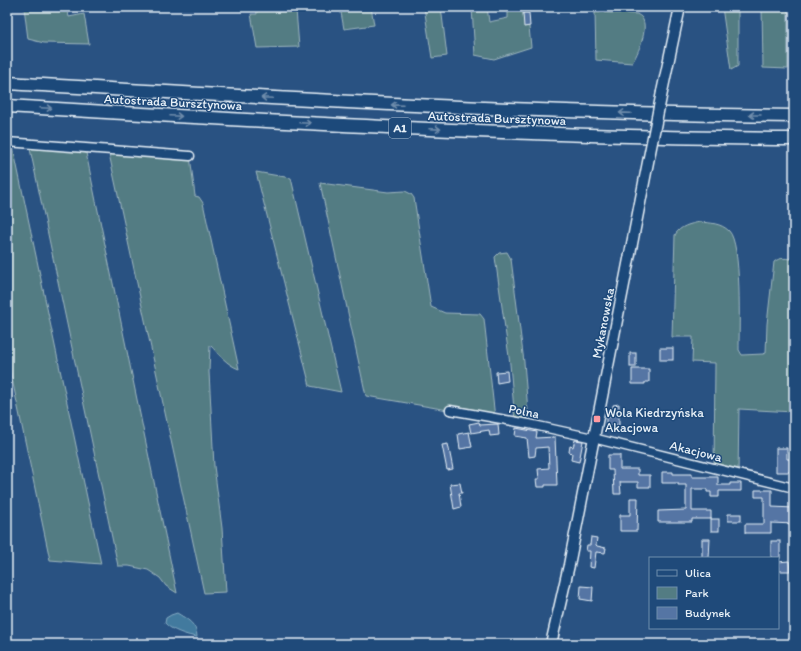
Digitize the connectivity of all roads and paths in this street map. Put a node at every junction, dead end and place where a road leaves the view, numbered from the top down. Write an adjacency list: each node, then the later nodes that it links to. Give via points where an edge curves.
1 (680, 7): 9 (main road, Mykanowska, bridge)
2 (7, 82): 4 (highway, Autostrada Bursztynowa / A1, one-way to 2, via 638,114 456,107)
3 (7, 106): 5 (highway, Autostrada Bursztynowa / A1, one-way to 5, via 425,129)
4 (794, 116)
5 (794, 139)
6 (7, 142): 7 (street)
7 (190, 156)
8 (450, 410): 9 (street, Polna)
9 (593, 438): 10 (street, Akacjowa); 11 (main road, Mykanowska)
10 (794, 488)
11 (552, 644)

